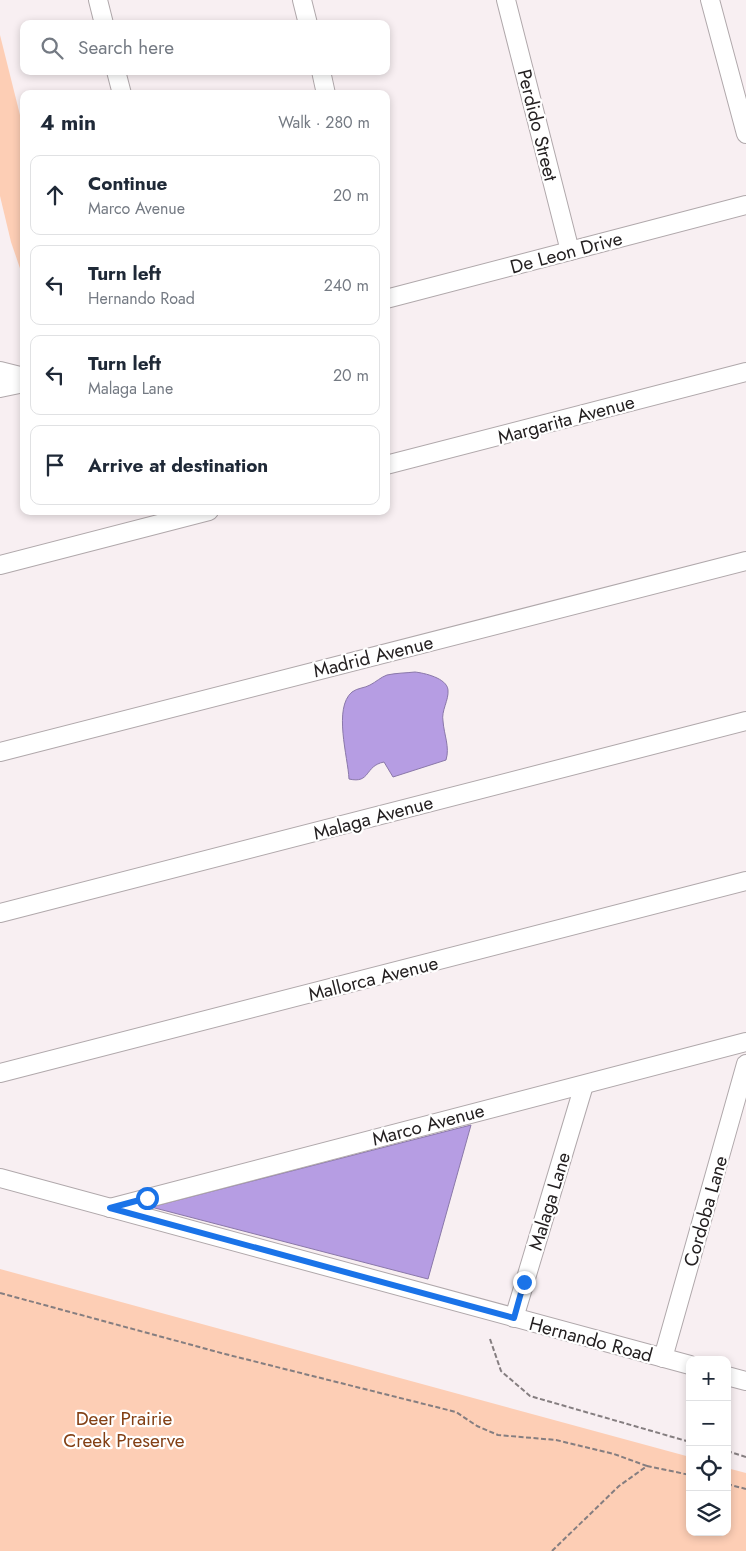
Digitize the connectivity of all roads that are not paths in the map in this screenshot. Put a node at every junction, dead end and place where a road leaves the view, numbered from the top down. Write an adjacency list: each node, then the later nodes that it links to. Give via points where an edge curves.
1 (98, 0): 5 (street)
2 (302, 0): 6 (street)
3 (506, 0): 13 (street, Perdido Street)
4 (710, 0): 11 (street)
5 (103, 20)
6 (307, 20)
7 (117, 75): 9 (street)
8 (322, 75): 10 (street)
9 (121, 90)
10 (325, 90)
11 (746, 134)
12 (746, 205): 13 (street, De Leon Drive)
13 (570, 251): 14 (street, De Leon Drive)
14 (390, 298)
15 (0, 371): 17 (street)
16 (746, 372): 20 (street, Margarita Avenue)
17 (20, 376)
18 (20, 384): 19 (street)
19 (0, 388)
20 (390, 464)
21 (193, 515): 23 (street)
22 (746, 561): 25 (street, Madrid Avenue)
23 (0, 565)
24 (746, 721): 27 (street, Malaga Avenue)
25 (0, 752)
26 (746, 882): 30 (street, Mallorca Avenue)
27 (0, 912)
28 (746, 1042): 31 (street, Marco Avenue)
29 (746, 1064): 35 (street, Cordoba Lane)
30 (0, 1073)
31 (584, 1085): 33 (street, Marco Avenue); 34 (street, Malaga Lane)
32 (0, 1178): 33 (street, Hernando Road)
33 (110, 1208): 34 (street, Hernando Road)
34 (514, 1318): 35 (street, Hernando Road)
35 (663, 1358): 36 (street, Hernando Road)
36 (686, 1365)
37 (731, 1377): 38 (street)
38 (746, 1381)

